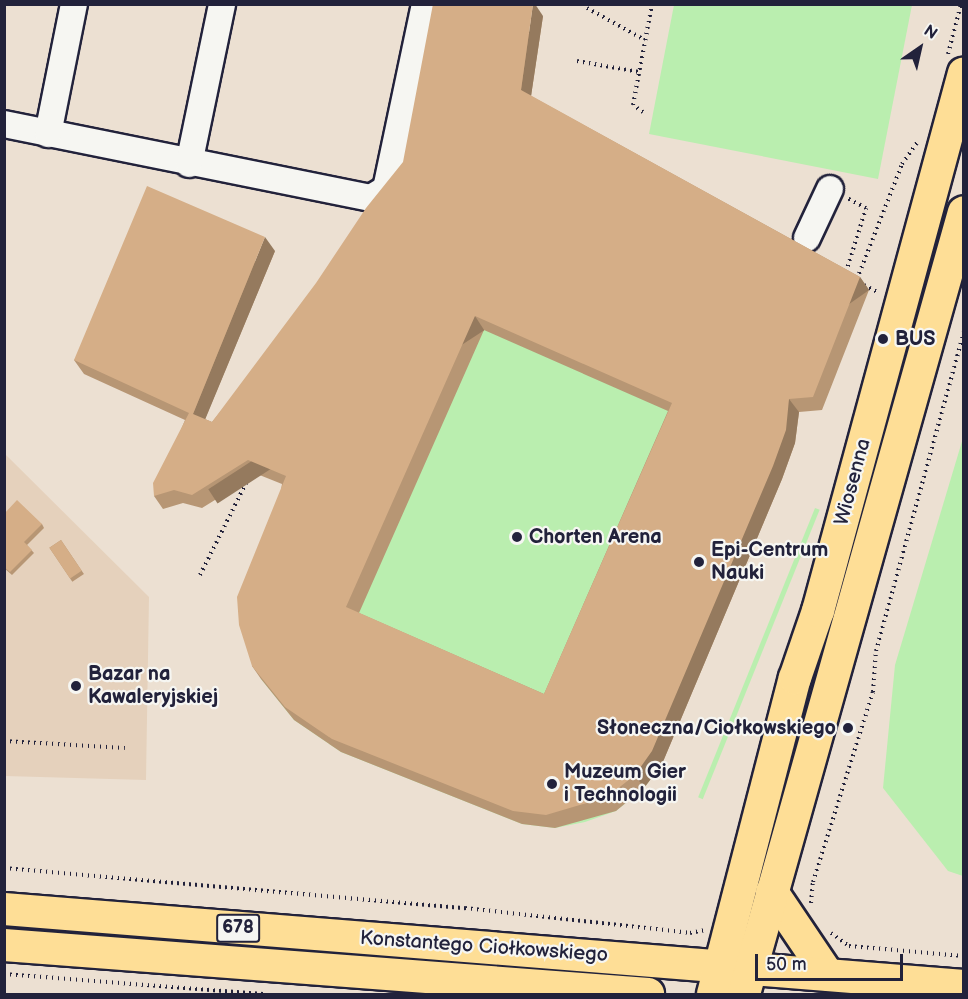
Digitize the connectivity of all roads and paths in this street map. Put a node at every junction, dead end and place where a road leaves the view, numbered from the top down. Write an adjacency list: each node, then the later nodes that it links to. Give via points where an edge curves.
1 (74, 4): 12 (lane)
2 (222, 4): 14 (lane)
3 (425, 4): 14 (lane, via 386,189 371,198)
4 (652, 4): 6 (path)
5 (587, 8): 6 (path)
6 (645, 40): 8 (path)
7 (576, 61): 8 (path)
8 (639, 72): 10 (path, via 633,105)
9 (963, 73): 27 (main road, Wiosenna)
10 (643, 111)
11 (4, 124): 12 (lane)
12 (48, 134): 14 (lane)
13 (922, 135): 20 (path, via 902,164)
14 (189, 164)
15 (830, 189): 17 (lane); 19 (path, via 866,208)
16 (963, 212): 28 (main road, Wiosenna)
17 (807, 238)
18 (839, 272): 21 (path)
19 (844, 278)
20 (855, 283)
21 (882, 295)
22 (963, 332): 32 (path, via 874,666 873,692 813,882)
23 (251, 467): 24 (path, via 249,479)
24 (200, 575)
25 (4, 741): 26 (path)
26 (125, 748)
27 (768, 786): 28 (main road); 42 (main road, Wiosenna)
28 (801, 794): 30 (main road, Wiosenna)
29 (4, 868): 35 (path, via 465,908 690,933)
30 (772, 892): 41 (main road); 44 (main road, Wiosenna)
31 (4, 909): 33 (main road, Konstantego Ciołkowskiego / 678)
32 (814, 915)
33 (163, 922): 37 (main road, Konstantego Ciołkowskiego / 678); 39 (main road)
34 (824, 927): 38 (path, via 849,946)
35 (708, 929)
36 (4, 945): 39 (main road, Konstantego Ciołkowskiego / 678)
37 (472, 945): 42 (main road, Konstantego Ciołkowskiego / 678); 43 (main road)
38 (963, 956)
39 (162, 958): 43 (main road, Konstantego Ciołkowskiego / 678)
40 (4, 974): 46 (path)
41 (828, 975): 44 (main road, Konstantego Ciołkowskiego / 678); 45 (main road, Konstantego Ciołkowskiego / 678)
42 (717, 980): 44 (main road, Konstantego Ciołkowskiego / 678)
43 (469, 981): 47 (main road, Konstantego Ciołkowskiego / 678)
44 (748, 981)
45 (963, 986)
46 (266, 994)
47 (648, 994)

